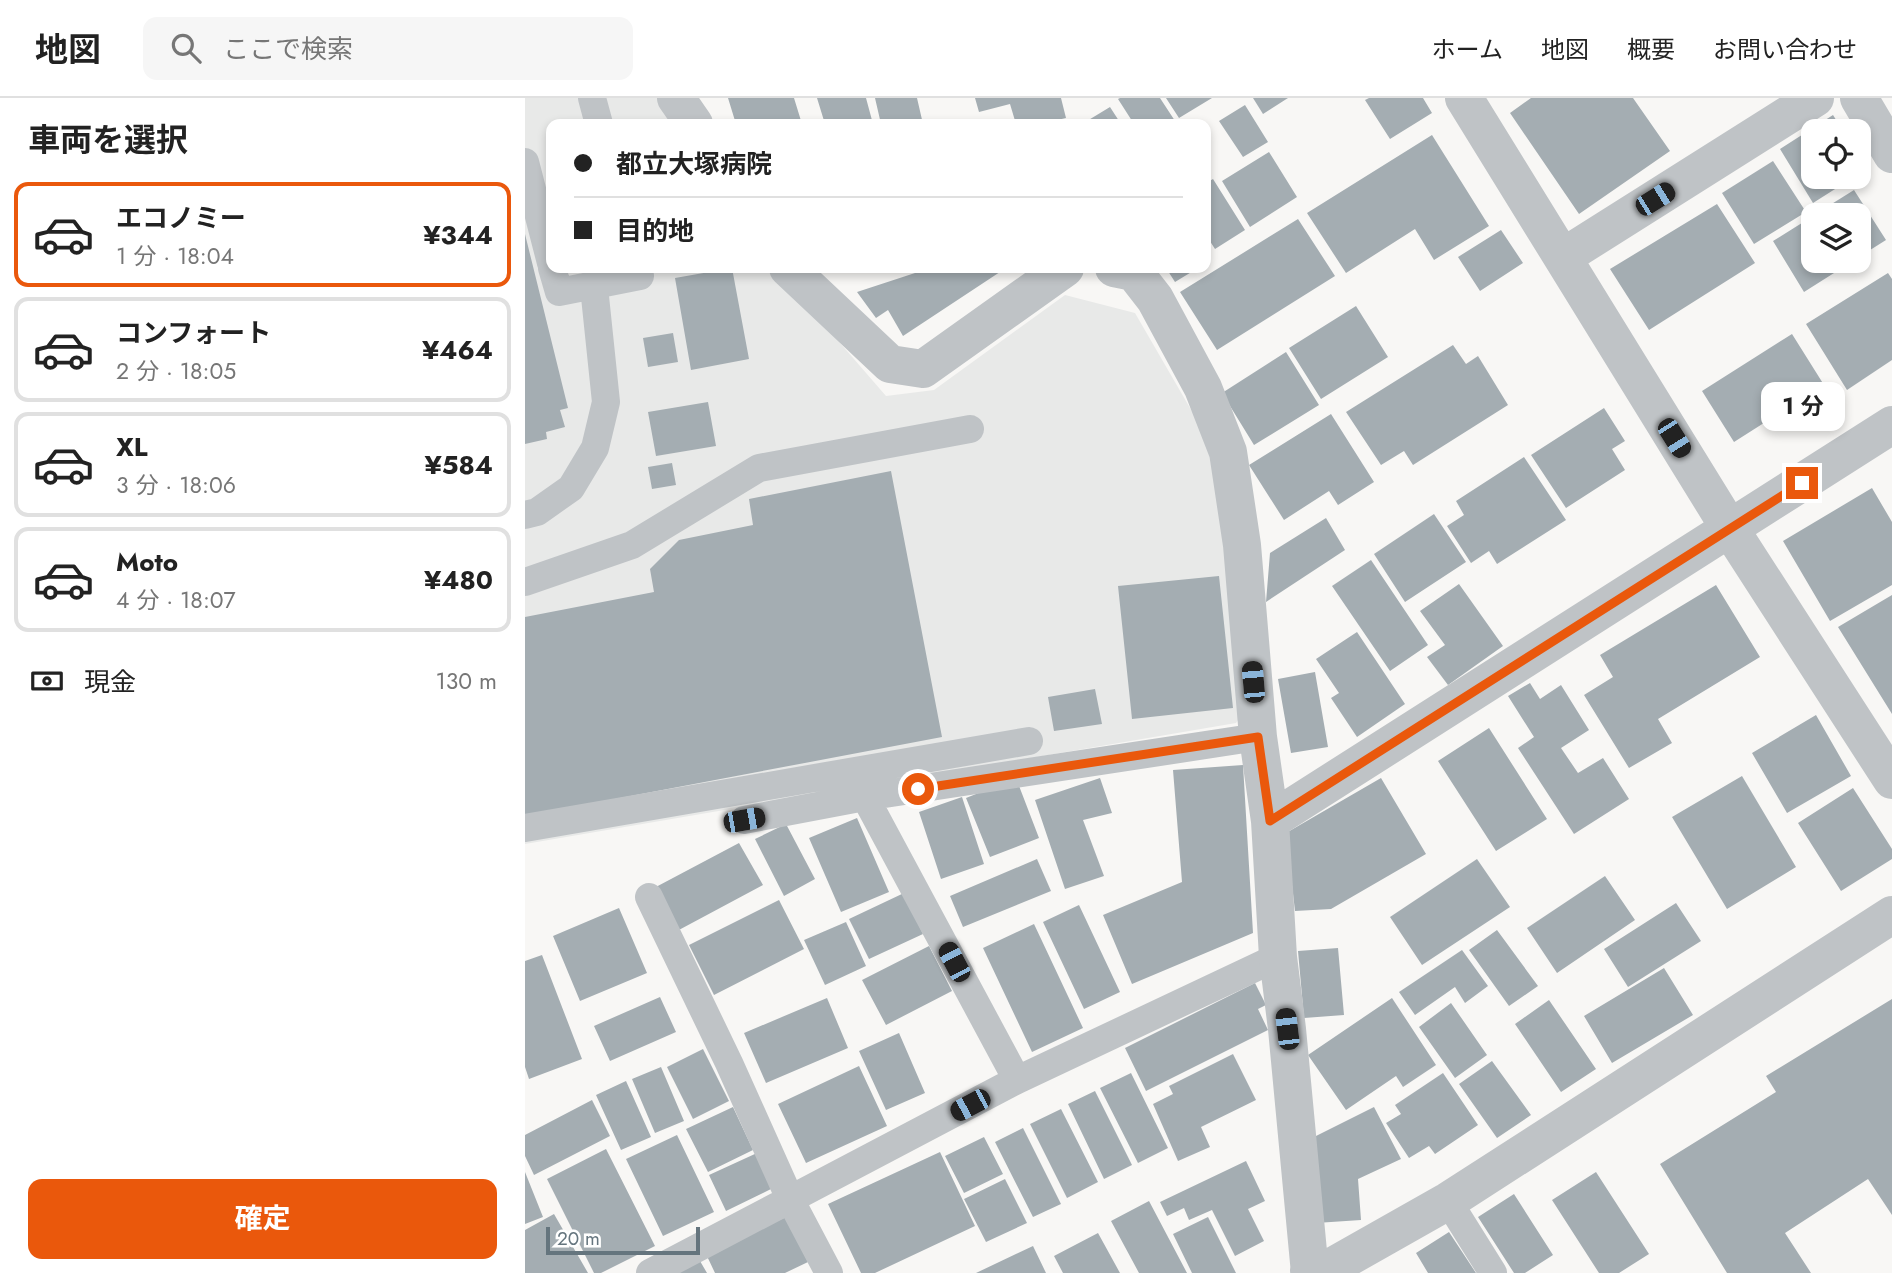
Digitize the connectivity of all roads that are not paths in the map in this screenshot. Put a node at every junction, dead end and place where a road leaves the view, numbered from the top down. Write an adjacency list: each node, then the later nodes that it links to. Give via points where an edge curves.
1 (592, 98): 6 (lane)
2 (677, 98): 7 (street)
3 (1464, 98): 11 (street)
4 (1815, 98): 11 (street)
5 (1859, 98): 8 (street)
6 (598, 119)
7 (691, 119)
8 (1892, 154)
9 (525, 162): 10 (lane)
10 (546, 243)
11 (1563, 257): 21 (street)
12 (554, 273): 17 (lane, via 559,292)
13 (639, 273): 17 (lane)
14 (793, 273): 15 (street, via 890,364 923,369)
15 (1058, 273)
16 (1135, 273): 23 (street, via 1155,299 1203,388 1228,453 1242,545)
17 (594, 286): 20 (lane, via 605,402 595,448 571,488)
18 (1892, 425): 21 (street)
19 (970, 429): 22 (lane, via 759,468 632,545)
20 (525, 515)
21 (1730, 529): 25 (street); 28 (street)
22 (525, 582)
23 (1258, 737): 26 (lane); 28 (street)
24 (1029, 741): 29 (lane)
25 (1892, 780)
26 (865, 797): 27 (lane); 33 (lane)
27 (744, 820)
28 (1270, 821): 32 (street)
29 (525, 828)
30 (649, 897): 34 (lane)
31 (1892, 915): 35 (street)
32 (1278, 957): 33 (lane); 36 (street)
33 (1017, 1080): 34 (lane)
34 (790, 1199): 37 (lane); 38 (lane)
35 (1448, 1201): 36 (street, via 1326,1270); 39 (lane)
36 (1303, 1272)
37 (650, 1273)
38 (829, 1273)
39 (1493, 1273)

